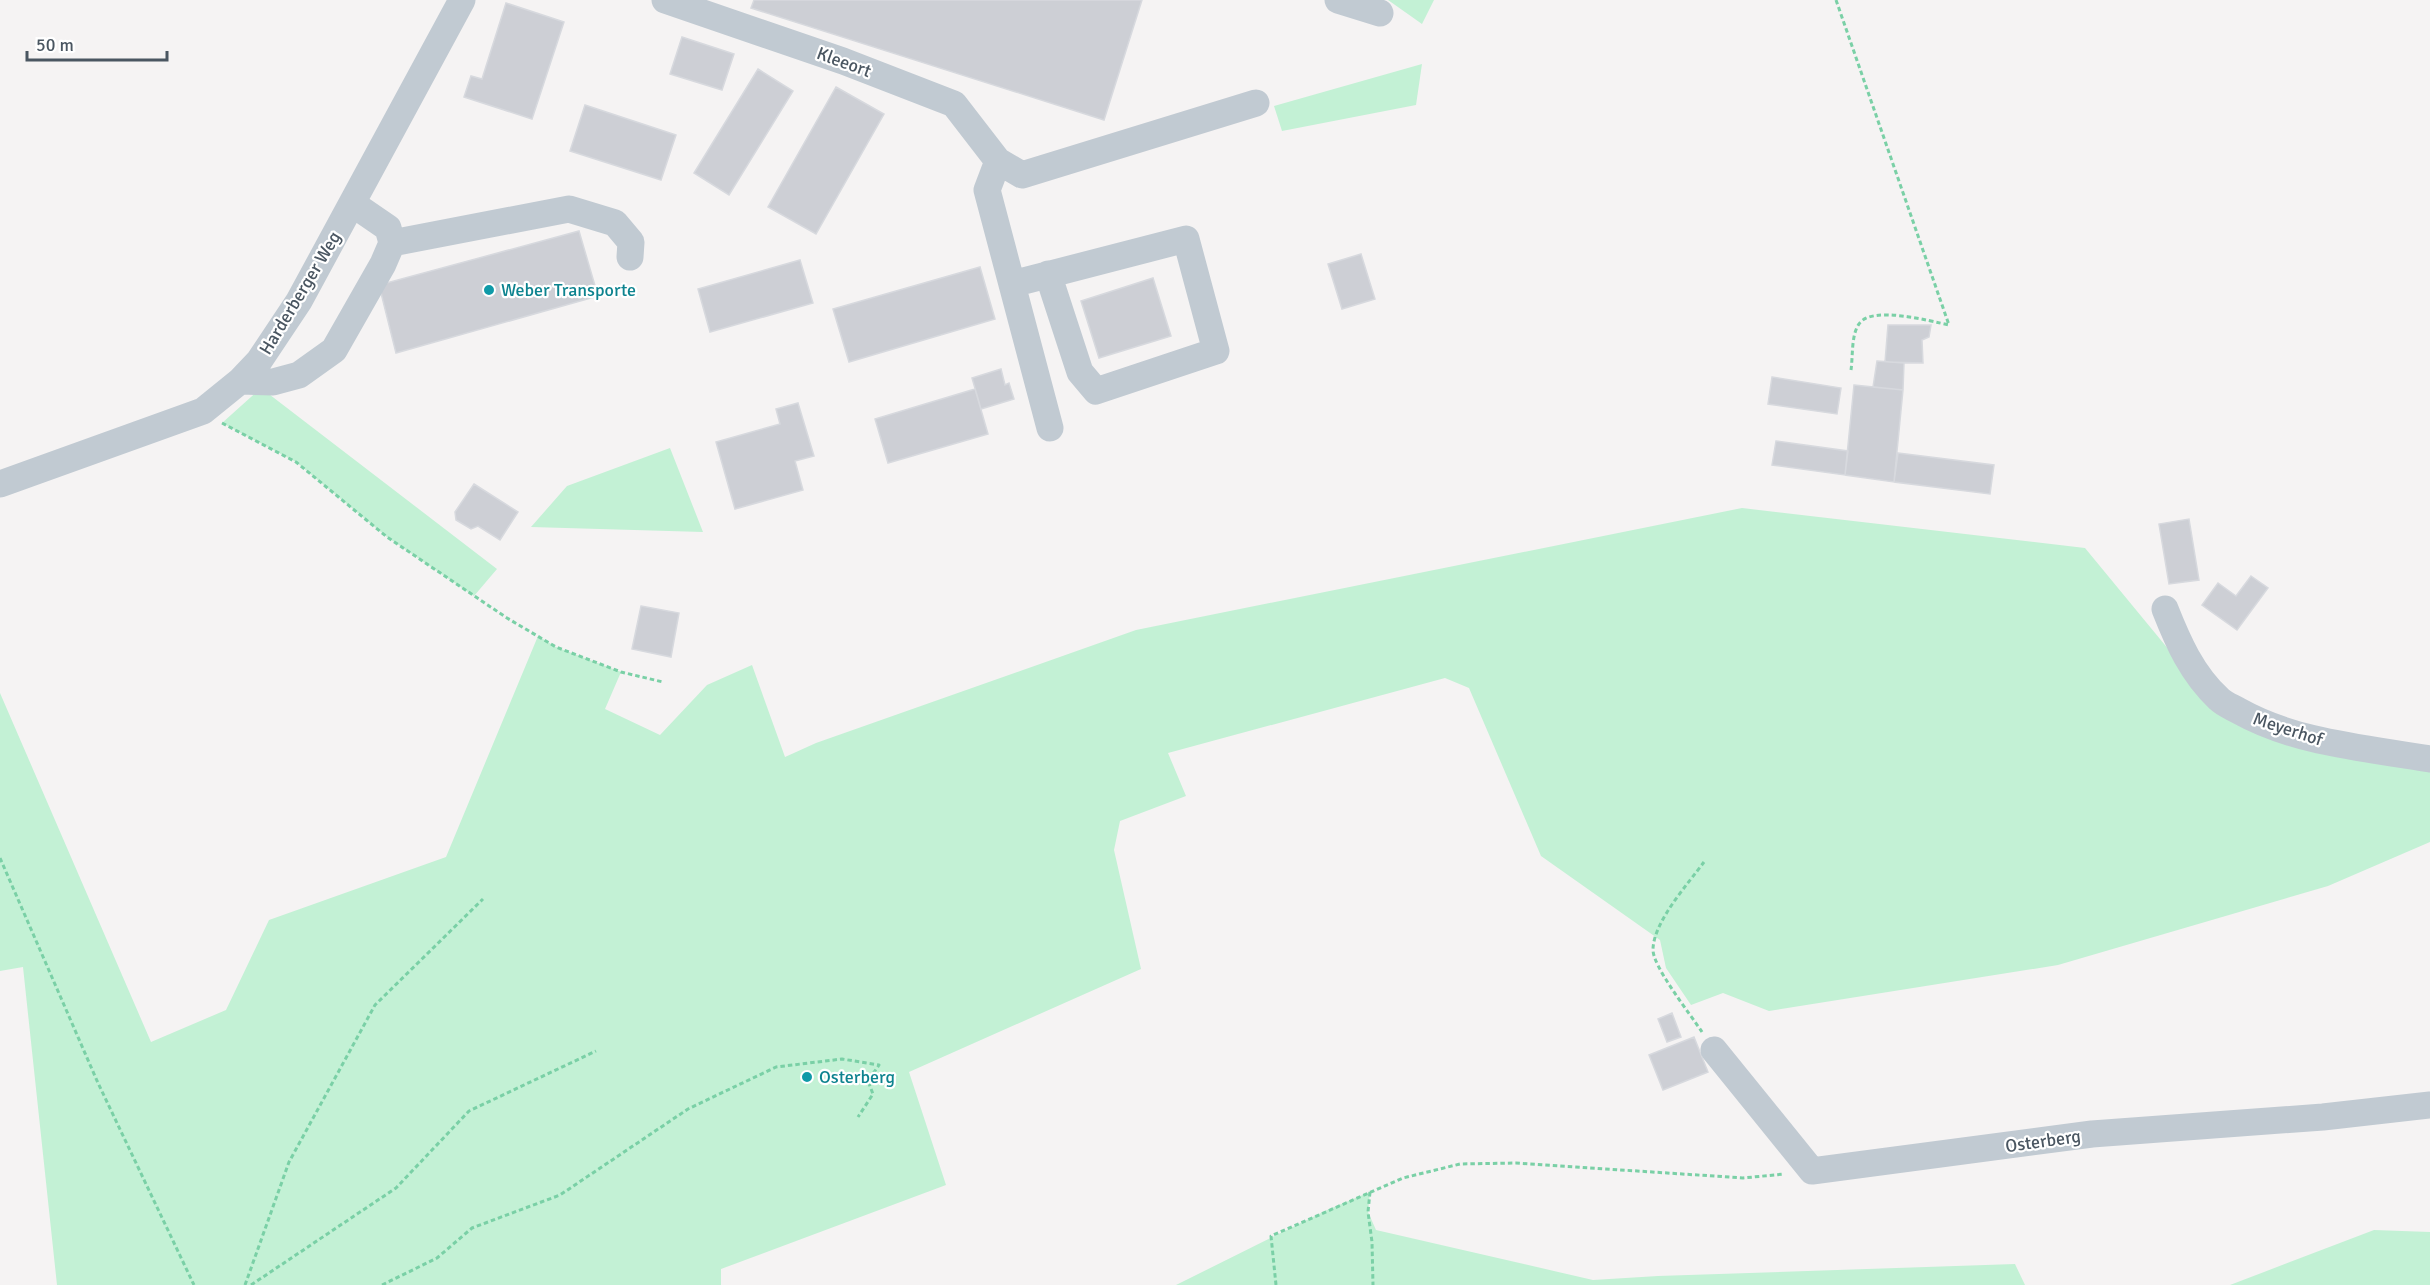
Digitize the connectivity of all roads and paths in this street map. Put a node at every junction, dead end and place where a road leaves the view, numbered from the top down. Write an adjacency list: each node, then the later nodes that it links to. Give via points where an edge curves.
1 (462, 0): 8 (street, Harderberger Weg)
2 (665, 0): 7 (street, Kleeort, via 843,61 954,105)
3 (1338, 0): 5 (street)
4 (1836, 0): 13 (path, via 1949,325 1892,315 1865,318 1858,325)
5 (1380, 14)
6 (1256, 103): 7 (street, via 1022,175)
7 (998, 161): 12 (street, via 987,190)
8 (353, 204): 9 (street, via 388,228); 14 (street, Harderberger Weg, via 299,301 259,361)
9 (392, 243): 10 (street, via 569,209 615,223 631,242); 14 (street, via 334,350 299,375 273,382)
10 (630, 257)
11 (1048, 274): 11 (street, via 1186,239 1216,351 1096,391 1080,372); 12 (street)
12 (1012, 284): 16 (street)
13 (1851, 370)
14 (240, 381): 15 (street, Harderberger Weg)
15 (204, 411): 17 (street, Harderberger Weg); 19 (path, via 296,462 387,537 556,647 621,672)
16 (1050, 428)
17 (0, 484)
18 (2165, 609): 20 (street, Meyerhof, via 2179,645 2220,701 2258,722 2311,739)
19 (663, 682)
20 (2430, 759)
21 (0, 858): 30 (path, via 98,1083)
22 (1704, 862): 24 (path, via 1658,927 1653,950 1659,968)
23 (483, 899): 31 (path, via 375,1005 288,1162)
24 (1714, 1050): 28 (street)
25 (596, 1051): 32 (path, via 469,1111 396,1188)
26 (2430, 1106): 28 (street, Osterberg, via 2092,1134)
27 (858, 1117): 33 (path, via 873,1094 868,1081 879,1065 842,1059 776,1068 688,1109 560,1195 472,1227 437,1258)
28 (1812, 1171): 29 (path, via 1743,1178 1516,1163 1460,1164 1403,1178)
29 (1370, 1192): 34 (path, via 1271,1236); 35 (path)
30 (195, 1285)
31 (245, 1285)
32 (251, 1285)
33 (382, 1285)
34 (1276, 1285)
35 (1373, 1285)

